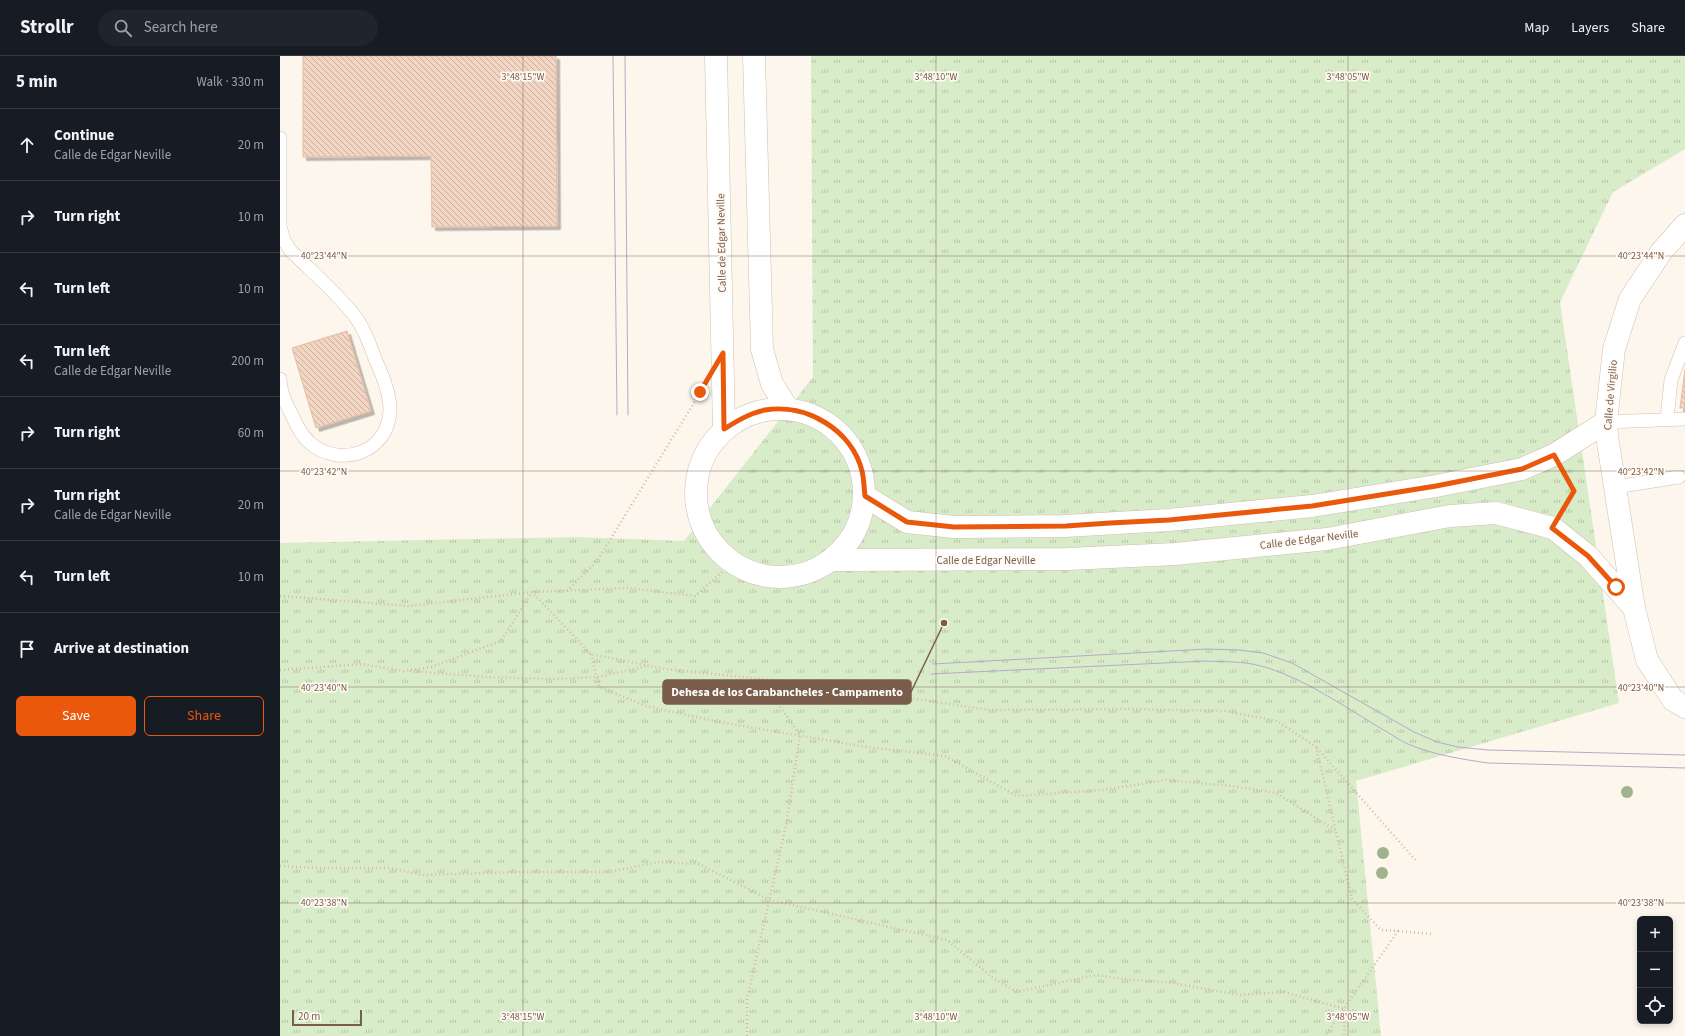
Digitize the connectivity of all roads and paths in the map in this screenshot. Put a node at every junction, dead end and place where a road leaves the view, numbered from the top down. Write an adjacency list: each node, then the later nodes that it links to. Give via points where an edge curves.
1 (716, 56): 14 (street, Calle de Edgar Neville)
2 (754, 56): 10 (street, via 762,349 772,384)
3 (280, 138): 5 (lane)
4 (1685, 225): 13 (street, Calle de Virgilio, via 1661,252 1630,299 1614,349)
5 (280, 227): 6 (lane); 8 (lane, via 290,250 345,304 362,328 389,397 390,411 386,427 378,441 354,456 338,456 323,452 299,431 283,398)
6 (280, 237)
7 (1685, 343): 11 (lane, via 1671,380)
8 (280, 379)
9 (700, 392): 22 (path, via 596,561)
10 (788, 409): 14 (street, via 765,410 743,417); 18 (street, via 813,415 835,428 852,447 862,471)
11 (1667, 419): 12 (lane); 13 (lane)
12 (1685, 419)
13 (1606, 422): 15 (street); 17 (street, Calle de Virgilio)
14 (724, 429): 21 (street, via 708,449 697,473 695,498 700,523 713,546)
15 (1554, 455): 18 (street, via 1522,469 1436,486 1312,506 1169,520 1081,525 954,527 907,522); 19 (path, via 1574,491)
16 (1679, 477): 17 (lane)
17 (1615, 486): 25 (street, Calle de Virgilio)
18 (865, 496): 20 (street, via 861,520 849,542)
19 (1552, 528): 20 (street, Calle de Edgar Neville, via 1496,513 1450,516 1327,539 1175,554 1068,560); 25 (street, Calle de Edgar Neville, via 1588,556)
20 (833, 560): 21 (street, via 809,573 783,578 756,575)
21 (732, 563): 22 (path, via 695,596 629,588)
22 (567, 591): 23 (path)
23 (532, 592): 24 (path, via 409,606); 26 (path); 29 (path, via 501,641 431,667)
24 (280, 596)
25 (1634, 608): 32 (street, Calle de Edgar Neville, via 1647,660 1673,700)
26 (591, 654): 30 (path); 31 (path, via 665,669)
27 (650, 666): 30 (path)
28 (280, 670): 29 (path, via 362,664)
29 (404, 670): 30 (path, via 486,677)
30 (597, 677): 33 (path, via 599,687 646,706 714,721)
31 (761, 679): 33 (path); 34 (path, via 829,686 989,710 1225,710 1277,721)
32 (1685, 707)
33 (800, 735): 35 (path, via 866,747 945,756 1016,796 1104,790 1166,780 1276,793); 38 (path, via 787,820)
34 (1316, 747): 35 (path); 36 (path)
35 (1336, 830): 39 (path, via 1352,899 1381,930)
36 (1418, 862)
37 (280, 866): 38 (path, via 389,868 422,875 609,872 659,862 699,864)
38 (770, 900): 41 (path, via 947,940 993,978 1017,992 1095,975 1166,982 1240,995 1284,992); 42 (path, via 747,1000)
39 (1398, 931): 40 (path); 41 (path)
40 (1431, 934)
41 (1345, 1009): 43 (path); 44 (path)
42 (747, 1036)
43 (1325, 1036)
44 (1344, 1036)

